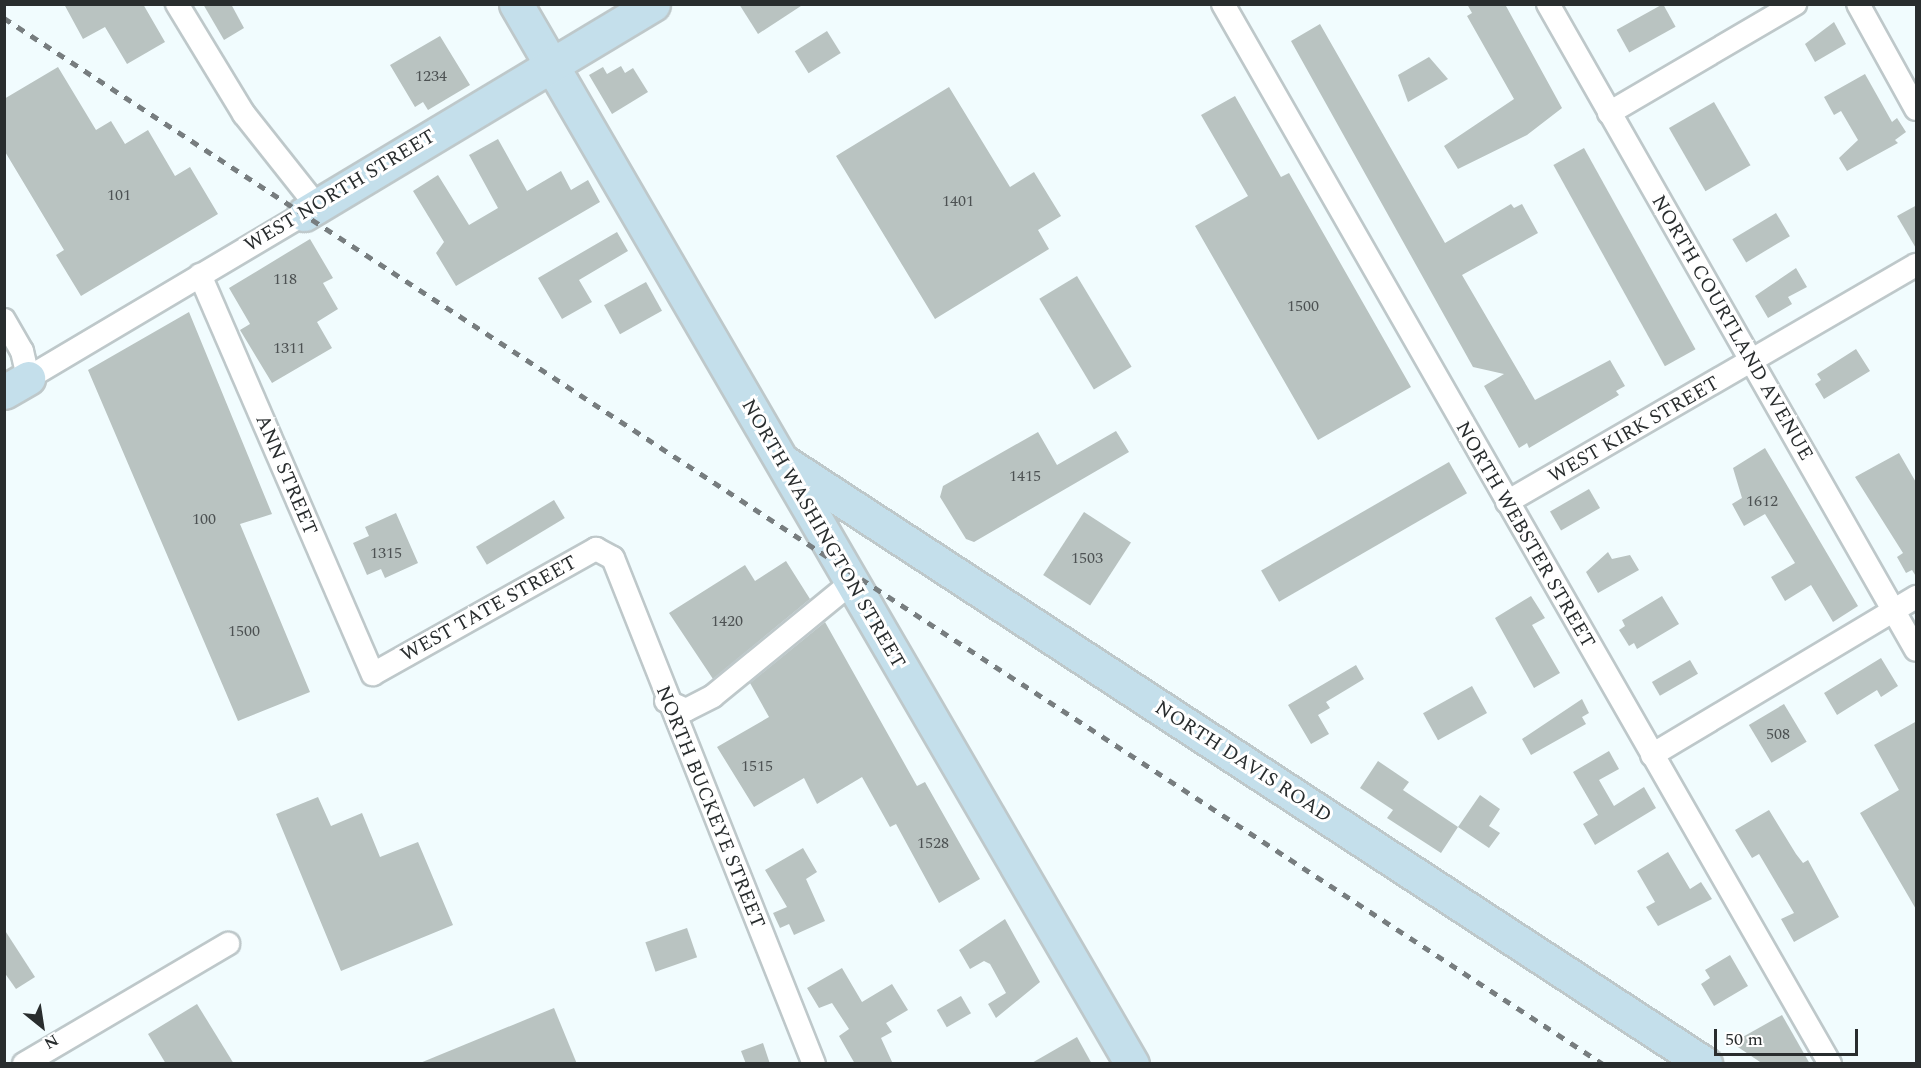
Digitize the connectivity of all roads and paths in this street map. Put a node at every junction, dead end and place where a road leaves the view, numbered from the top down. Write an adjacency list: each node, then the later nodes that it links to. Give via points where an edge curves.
1 (177, 4): 11 (street, via 244,114)
2 (516, 4): 8 (street, NORTH WASHINGTON STREET)
3 (653, 4): 8 (street, WEST NORTH STREET)
4 (1223, 4): 18 (street, NORTH WEBSTER STREET)
5 (1548, 4): 10 (street, NORTH COURTLAND AVENUE)
6 (1795, 4): 10 (street)
7 (1858, 4): 9 (street)
8 (551, 65): 11 (street, WEST NORTH STREET); 17 (street, NORTH WASHINGTON STREET)
9 (1917, 109)
10 (1609, 113): 15 (street, NORTH COURTLAND AVENUE)
11 (310, 210): 13 (street, WEST NORTH STREET)
12 (1917, 265): 15 (street, WEST KIRK STREET)
13 (200, 275): 16 (street, WEST NORTH STREET); 24 (street, ANN STREET)
14 (4, 320): 16 (street, via 22,351)
15 (1752, 363): 18 (street, WEST KIRK STREET); 22 (street, NORTH COURTLAND AVENUE)
16 (16, 385)
17 (781, 460): 20 (street, NORTH WASHINGTON STREET); 31 (street, NORTH DAVIS ROAD)
18 (1507, 502): 26 (street, NORTH WEBSTER STREET)
19 (606, 550): 24 (street, WEST TATE STREET, via 576,560); 25 (street, NORTH BUCKEYE STREET)
20 (851, 583): 25 (street, via 713,696 686,710); 28 (street, NORTH WASHINGTON STREET)
21 (1917, 597): 22 (street)
22 (1894, 612): 23 (street, NORTH COURTLAND AVENUE); 26 (street)
23 (1917, 651)
24 (373, 674)
25 (666, 701): 30 (street, NORTH BUCKEYE STREET)
26 (1652, 755): 32 (street, NORTH WEBSTER STREET)
27 (228, 944): 29 (street)
28 (1131, 1063)
29 (24, 1064)
30 (814, 1064)
31 (1705, 1064)
32 (1830, 1064)

